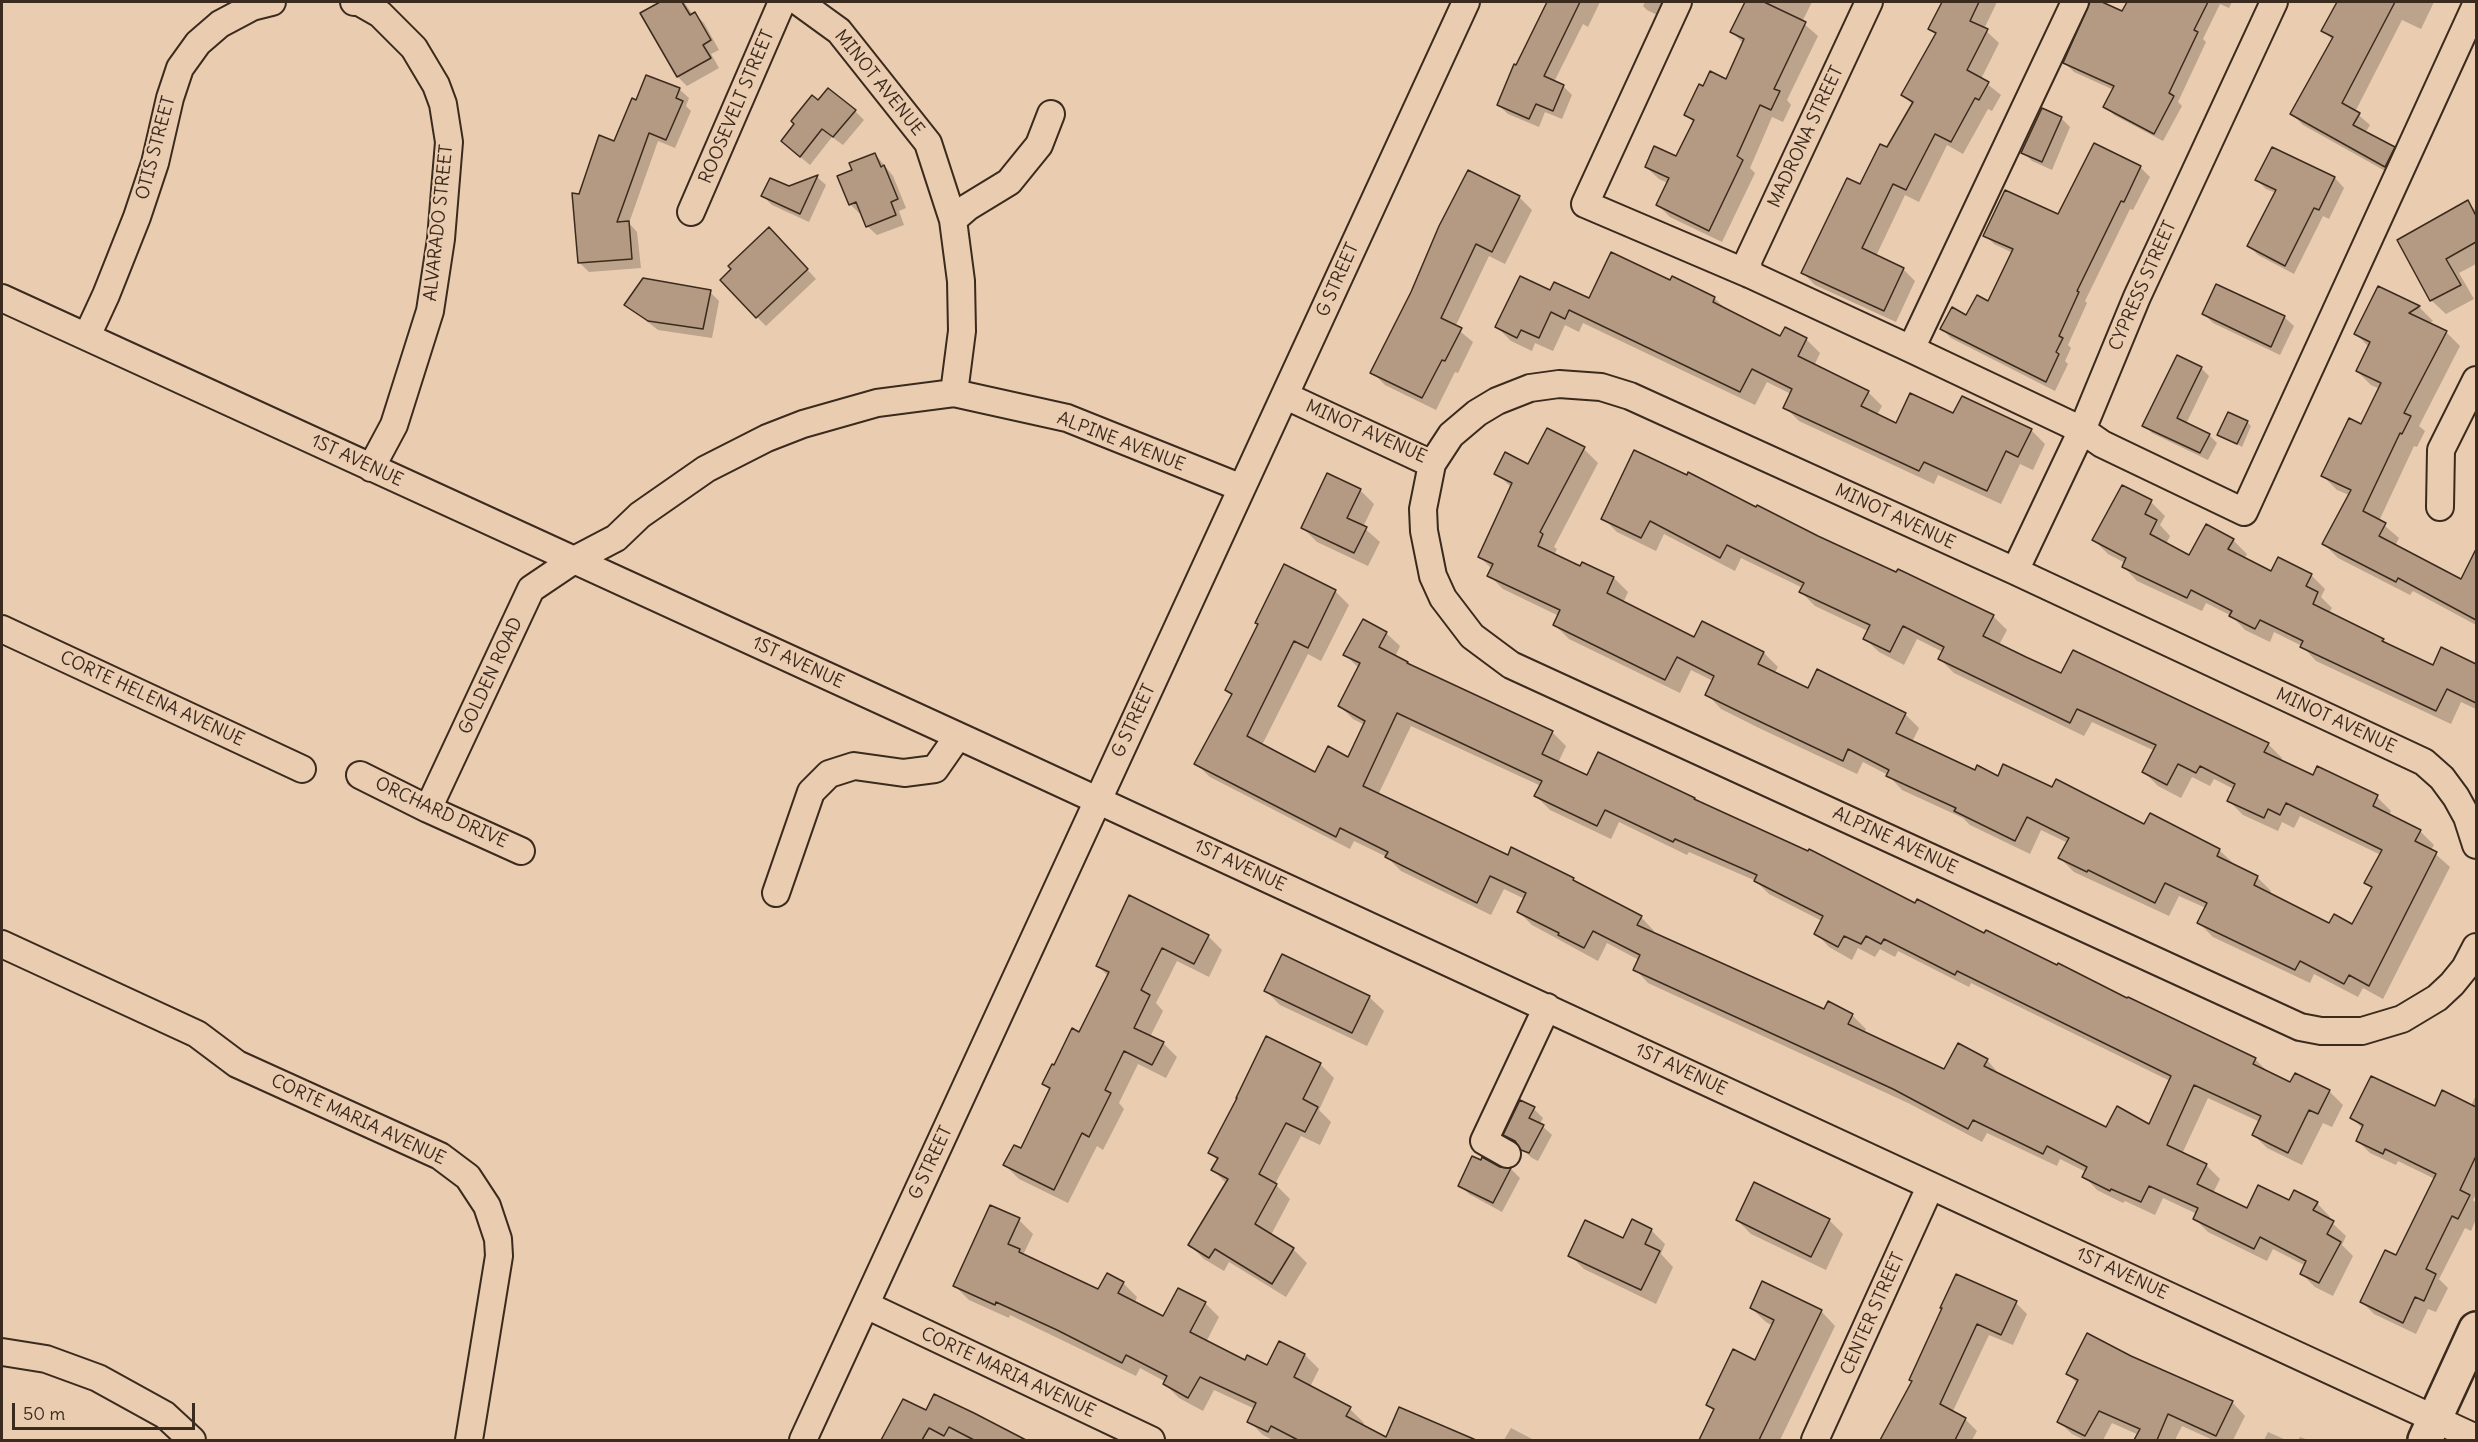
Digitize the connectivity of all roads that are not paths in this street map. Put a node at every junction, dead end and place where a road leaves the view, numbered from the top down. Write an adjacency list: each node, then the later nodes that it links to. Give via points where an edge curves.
1 (272, 2): 16 (street, OTIS STREET, via 252,7 220,24 198,43 180,68 137,217)
2 (357, 2): 23 (street, ALVARADO STREET, via 398,30 428,68 443,104 449,142 430,311 394,425)
3 (782, 2): 12 (street, ROOSEVELT STREET)
4 (799, 2): 13 (street, MINOT AVENUE, via 839,31 928,143)
5 (1466, 2): 20 (street, G STREET)
6 (1678, 2): 14 (street, via 1585,204)
7 (1869, 2): 14 (street, MADRONA STREET, via 1748,261)
8 (2075, 2): 17 (street)
9 (2274, 2): 21 (street, CYPRESS STREET, via 2137,297)
10 (2476, 5): 21 (street, via 2244,512 2102,444)
11 (1051, 114): 13 (street, via 1039,145 1009,182)
12 (691, 212)
13 (953, 220): 19 (street, MINOT AVENUE, via 961,281 962,332)
14 (1749, 274): 17 (street)
15 (2, 298): 16 (street, 1ST AVENUE)
16 (87, 336): 23 (street, 1ST AVENUE)
17 (1911, 349): 21 (street)
18 (2476, 380): 25 (street, via 2440,450)
19 (954, 393): 24 (street, ALPINE AVENUE, via 1067,418); 26 (street, ALPINE AVENUE, via 870,405 803,423 767,438 706,469 640,515 616,538)
20 (1286, 396): 22 (street, MINOT AVENUE); 24 (street, G STREET)
21 (2082, 430): 27 (street, CYPRESS STREET)
22 (1432, 464): 27 (street, MINOT AVENUE, via 1451,435 1497,401 1530,388 1559,384 1601,387 1681,418); 38 (street, ALPINE AVENUE, via 1425,497 1424,531 1433,576 1443,598 1472,636 1511,665 2300,1027 2362,1031 2402,1019 2445,991 2465,968)
23 (371, 468): 26 (street, 1ST AVENUE)
24 (1242, 488): 32 (street, G STREET)
25 (2440, 507)
26 (574, 560): 29 (street, 1ST AVENUE); 33 (street, GOLDEN ROAD, via 531,589)
27 (2015, 571): 34 (street, MINOT AVENUE, via 2424,762 2456,797)
28 (2, 629): 30 (street, CORTE HELENA AVENUE)
29 (958, 736): 32 (street, 1ST AVENUE); 36 (street, via 935,769 904,773 854,766 830,774 811,792)
30 (302, 769)
31 (360, 775): 33 (street, ORCHARD DRIVE)
32 (1097, 800): 39 (street, 1ST AVENUE); 42 (street, G STREET)
33 (428, 809): 35 (street, ORCHARD DRIVE)
34 (2476, 844)
35 (521, 851)
36 (776, 893)
37 (2, 944): 48 (street, CORTE MARIA AVENUE, via 197,1034 237,1064 440,1156 468,1177 488,1206 499,1257)
38 (2476, 947)
39 (1547, 1007): 40 (street, via 1485,1141); 41 (street, 1ST AVENUE)
40 (1507, 1154)
41 (1930, 1187): 45 (street, 1ST AVENUE); 51 (street, CENTER STREET)
42 (866, 1305): 49 (street, G STREET); 50 (street, CORTE MARIA AVENUE)
43 (2476, 1329): 45 (main road)
44 (2, 1352): 47 (street, via 46,1359 98,1378 165,1415)
45 (2430, 1429): 46 (street, 1ST AVENUE)
46 (2476, 1438)
47 (192, 1440)
48 (469, 1440)
49 (803, 1440)
50 (1151, 1440)
51 (1815, 1440)

